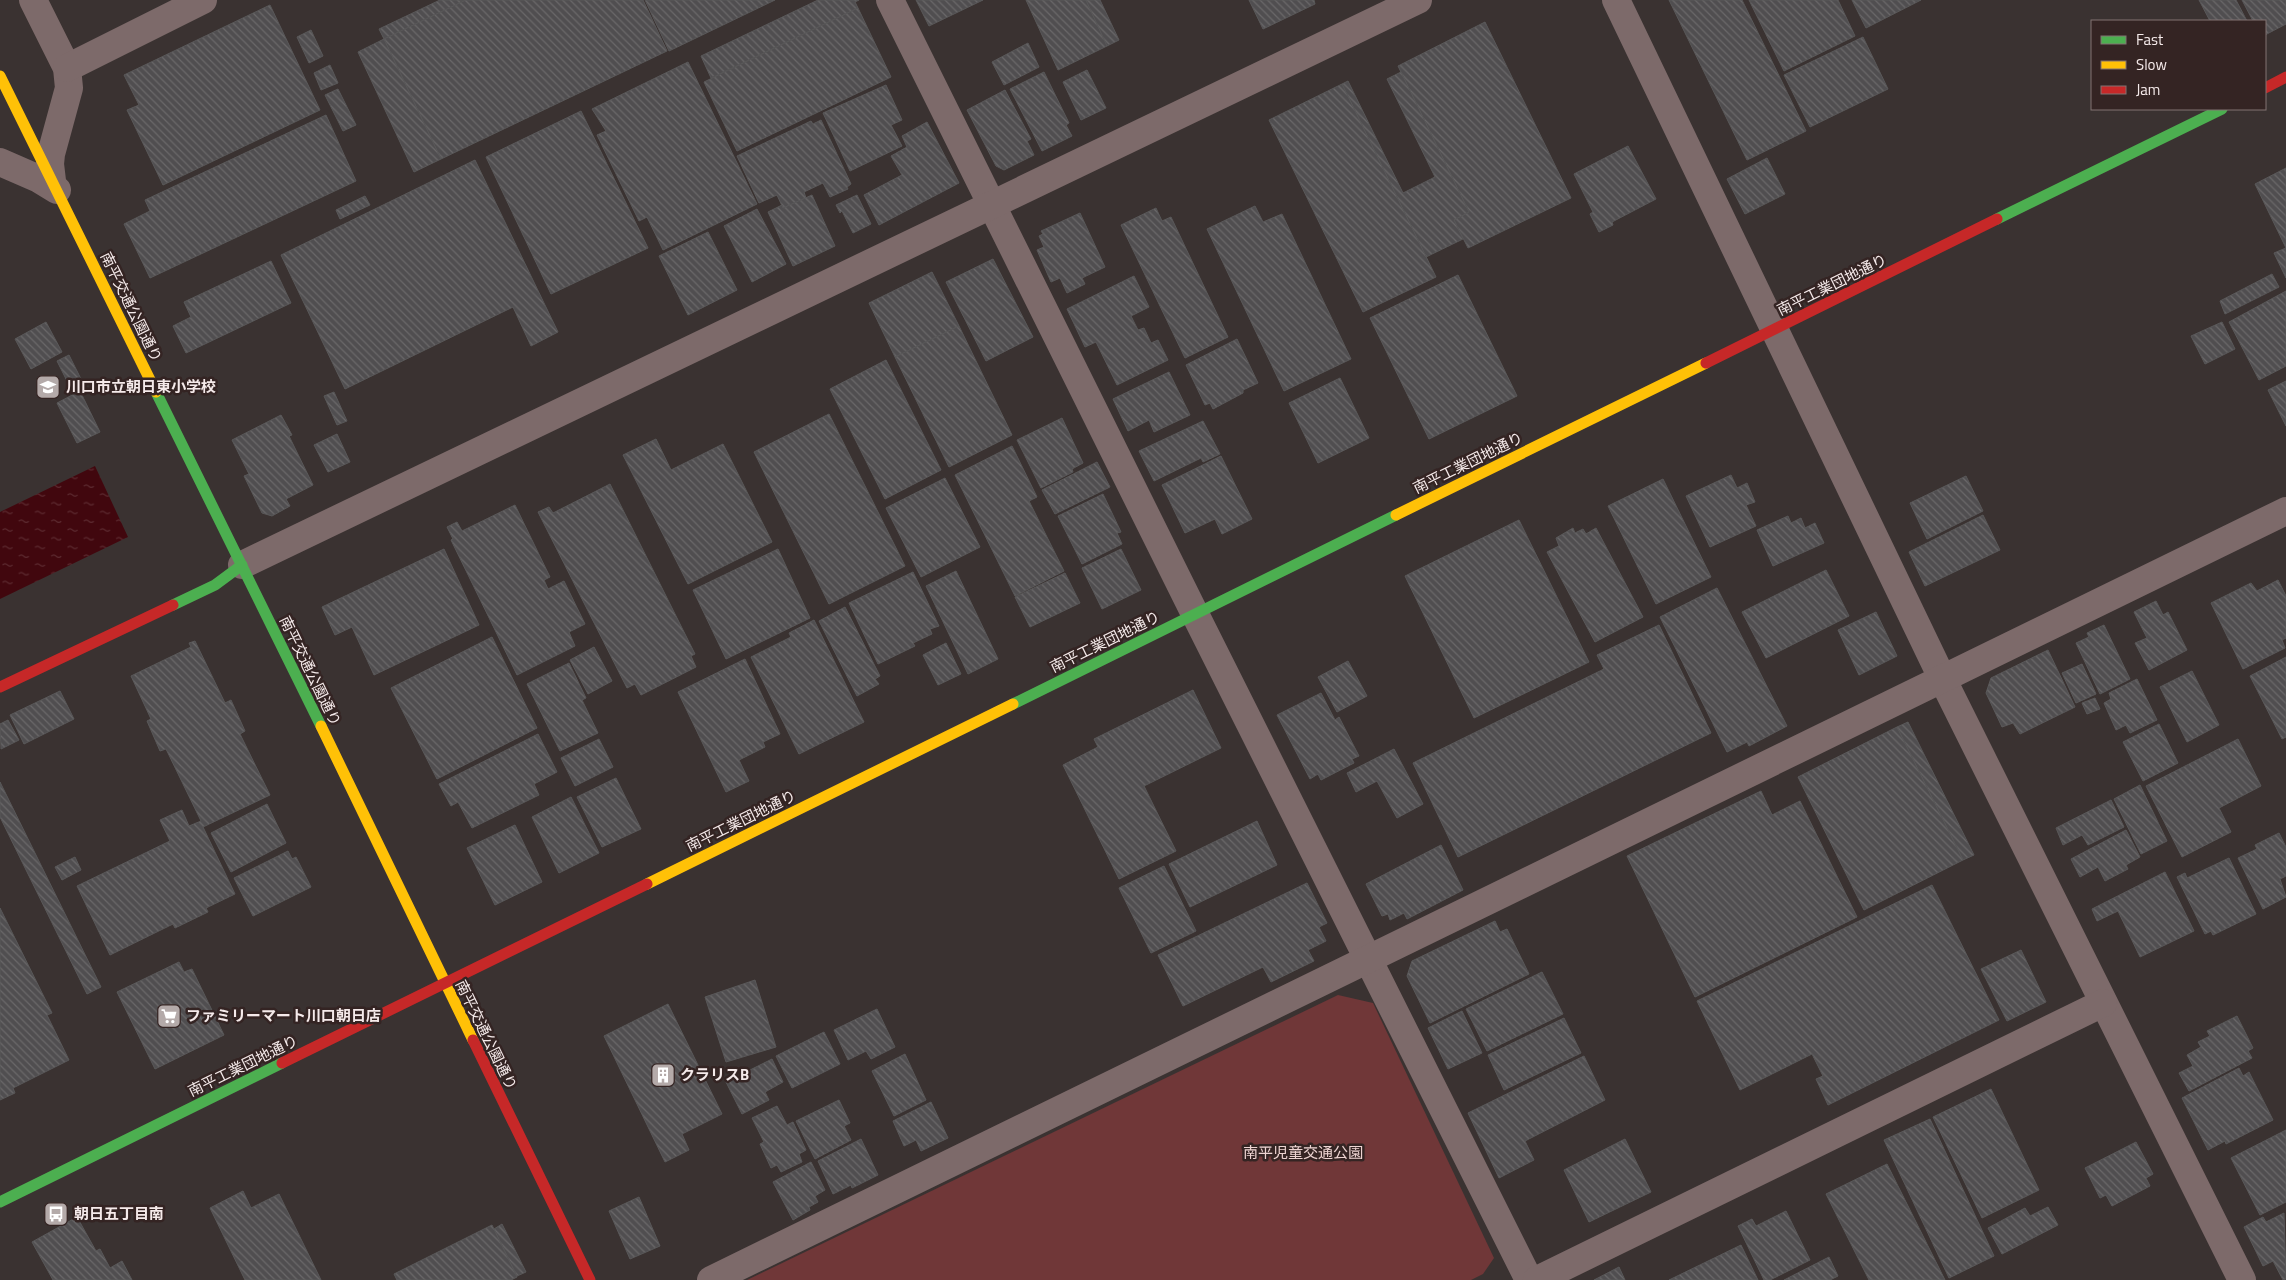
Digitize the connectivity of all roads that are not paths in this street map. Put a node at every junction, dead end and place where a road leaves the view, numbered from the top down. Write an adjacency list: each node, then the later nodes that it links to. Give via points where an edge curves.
1 (34, 0): 6 (street)
2 (204, 0): 6 (street)
3 (890, 0): 13 (street)
4 (1418, 0): 13 (street)
5 (1616, 0): 14 (street)
6 (67, 68): 12 (street, via 69,88 51,154)
7 (0, 76): 12 (street, 南平交通公園通り)
8 (2286, 77): 9 (street)
9 (2266, 87)
10 (2220, 110): 14 (street, 南平工業団地通り)
11 (0, 162): 12 (street)
12 (54, 185): 16 (street, 南平交通公園通り)
13 (992, 204): 16 (street); 17 (street)
14 (1773, 330): 17 (street, 南平工業団地通り); 18 (street)
15 (2286, 511): 18 (street)
16 (242, 565): 19 (street, via 214,585); 21 (street, 南平交通公園通り)
17 (1195, 614): 20 (street); 21 (street, 南平工業団地通り)
18 (1943, 680): 20 (street); 22 (street)
19 (0, 687)
20 (1368, 958): 25 (street); 26 (street)
21 (444, 985): 23 (street, 南平工業団地通り); 24 (street, 南平交通公園通り)
22 (2103, 1003): 27 (street); 28 (street)
23 (0, 1202)
24 (590, 1280)
25 (711, 1280)
26 (1529, 1280)
27 (1537, 1280)
28 (2242, 1280)

